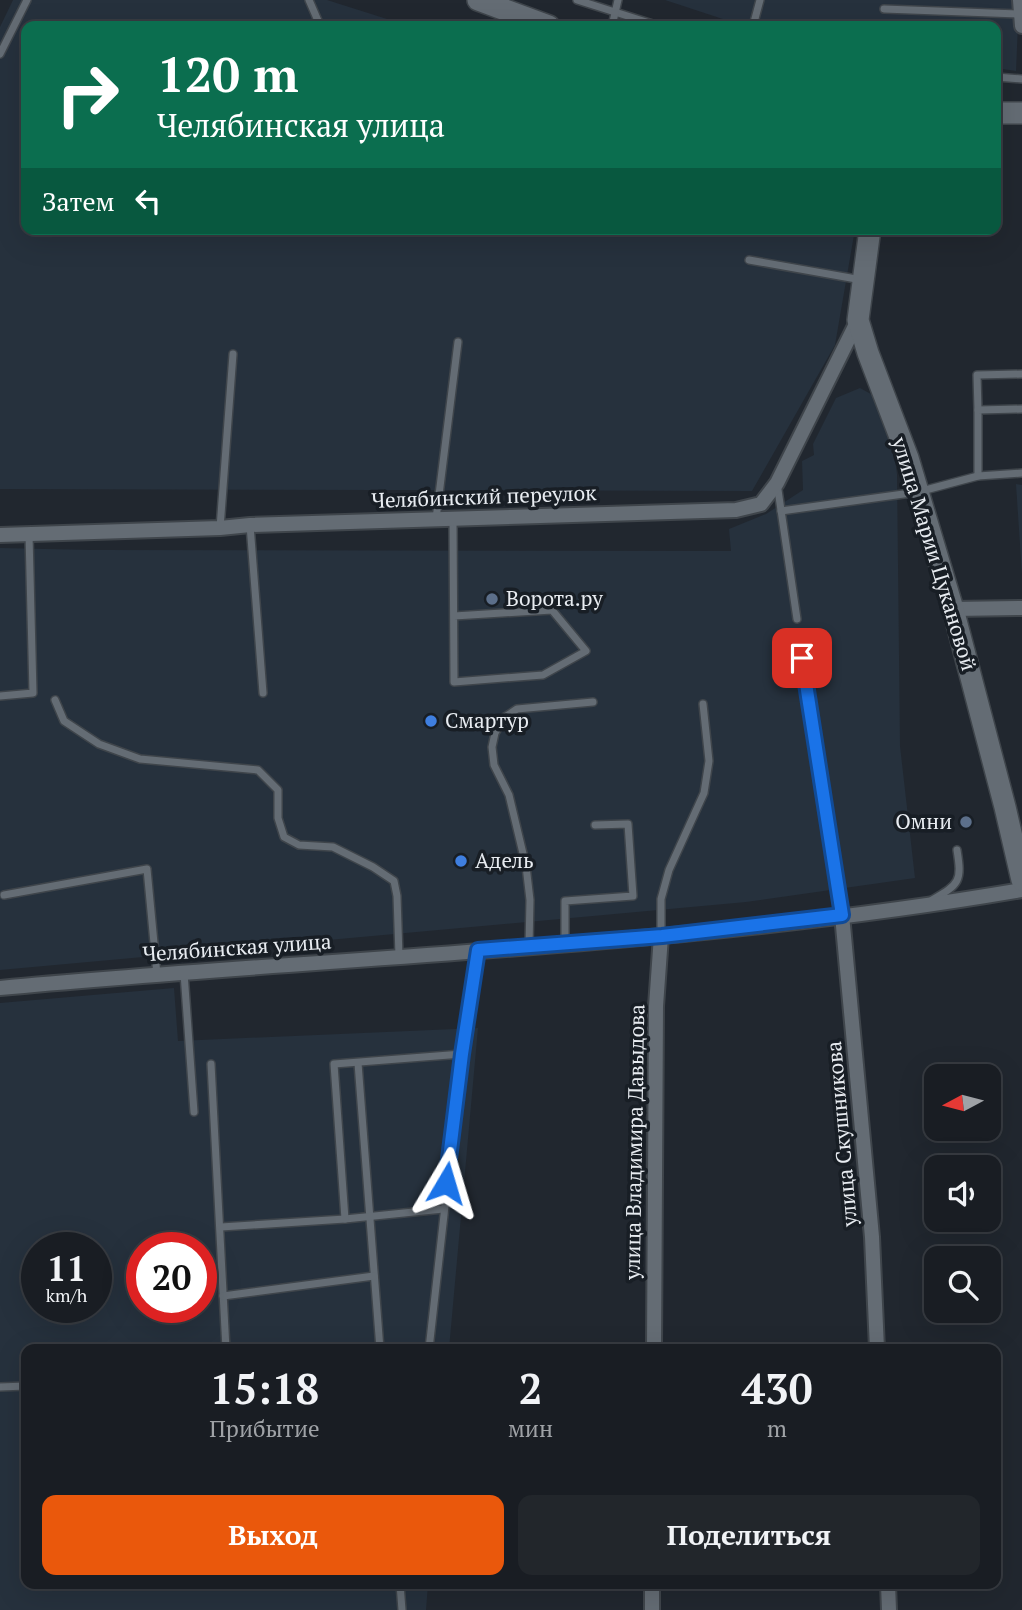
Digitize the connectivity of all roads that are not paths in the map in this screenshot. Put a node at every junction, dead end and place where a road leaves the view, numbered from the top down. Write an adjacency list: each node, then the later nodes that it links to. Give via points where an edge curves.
1 (27, 0): 17 (lane)
2 (309, 0): 11 (lane)
3 (478, 0): 12 (street)
4 (578, 0): 9 (lane)
5 (618, 0): 9 (lane)
6 (760, 0): 15 (lane)
7 (1020, 0): 10 (street)
8 (884, 9): 10 (lane)
9 (615, 13): 13 (lane); 14 (lane)
10 (1021, 14): 16 (street)
11 (318, 21)
12 (535, 21)
13 (613, 21)
14 (642, 21)
15 (754, 21)
16 (1022, 26)
17 (0, 54)
18 (1001, 77): 19 (lane)
19 (1022, 79)
20 (1001, 113): 21 (street)
21 (1022, 114)
22 (869, 235): 24 (street, улица Марии Цукановой)
23 (749, 260): 24 (lane)
24 (863, 280): 25 (street, улица Марии Цукановой)
25 (858, 320): 33 (street, Челябинский переулок); 34 (street, улица Марии Цукановой)
26 (457, 342): 36 (lane)
27 (233, 354): 39 (lane)
28 (1022, 374): 30 (lane, via 977,375)
29 (1022, 409): 30 (lane)
30 (978, 410): 32 (lane)
31 (1022, 473): 32 (lane)
32 (978, 476): 34 (lane)
33 (777, 483): 35 (lane); 37 (street, Челябинский переулок, via 761,504 736,510)
34 (918, 492): 35 (lane); 43 (street, улица Марии Цукановой)
35 (781, 511): 45 (lane)
36 (436, 519): 37 (street, Челябинский переулок); 38 (street, Челябинский переулок)
37 (453, 519): 44 (lane)
38 (250, 524): 39 (street, Челябинский переулок); 47 (lane)
39 (220, 528): 40 (street, Челябинский переулок)
40 (29, 534): 41 (street, Челябинский переулок); 48 (lane, via 33,693)
41 (0, 535)
42 (1022, 608): 43 (street)
43 (953, 609): 52 (street, улица Марии Цукановой)
44 (454, 616): 44 (lane, via 454,682 543,676 586,651 552,610)
45 (797, 619)
46 (802, 658): 59 (lane)
47 (263, 692)
48 (0, 696)
49 (55, 700): 64 (lane, via 64,721 78,732 141,759 258,771 278,790 278,818 285,837 299,845 333,847 394,881)
50 (593, 702): 62 (lane, via 517,709 495,733 494,765 509,795 526,866)
51 (703, 704): 60 (lane, via 709,761 704,793 669,870 661,899)
52 (1014, 806): 55 (street, улица Марии Цукановой)
53 (595, 825): 61 (lane, via 628,824 633,896 565,901)
54 (957, 850): 58 (lane, via 960,874 951,889)
55 (1022, 880)
56 (1022, 890): 58 (street, Челябинская улица)
57 (4, 895): 66 (lane, via 147,869)
58 (925, 904): 59 (street, Челябинская улица)
59 (842, 915): 60 (street, Челябинская улица); 82 (street, улица Скушникова, via 872,1237)
60 (662, 936): 61 (street, Челябинская улица); 81 (street, улица Владимира Давыдова, via 656,1006)
61 (565, 943): 62 (street, Челябинская улица)
62 (529, 946): 63 (street, Челябинская улица)
63 (478, 950): 64 (street, Челябинская улица); 68 (lane)
64 (399, 956): 65 (street, Челябинская улица)
65 (184, 973): 66 (street, Челябинская улица); 71 (lane)
66 (158, 975): 67 (street, Челябинская улица)
67 (0, 988)
68 (462, 1054): 69 (lane); 72 (lane)
69 (358, 1063): 73 (lane); 74 (lane, via 334,1064)
70 (211, 1064): 75 (lane)
71 (194, 1112)
72 (443, 1209): 73 (lane); 80 (lane)
73 (369, 1216): 74 (lane); 76 (lane)
74 (345, 1219): 75 (lane)
75 (221, 1227): 77 (lane)
76 (374, 1276): 77 (lane); 79 (lane)
77 (223, 1296): 78 (lane)
78 (226, 1344)
79 (380, 1344)
80 (430, 1344)
81 (654, 1344)
82 (877, 1344)
83 (21, 1386): 84 (lane)
84 (0, 1387)
85 (402, 1589): 88 (lane)
86 (652, 1589): 89 (street)
87 (888, 1589): 90 (street)
88 (403, 1610)
89 (652, 1610)
90 (889, 1610)

